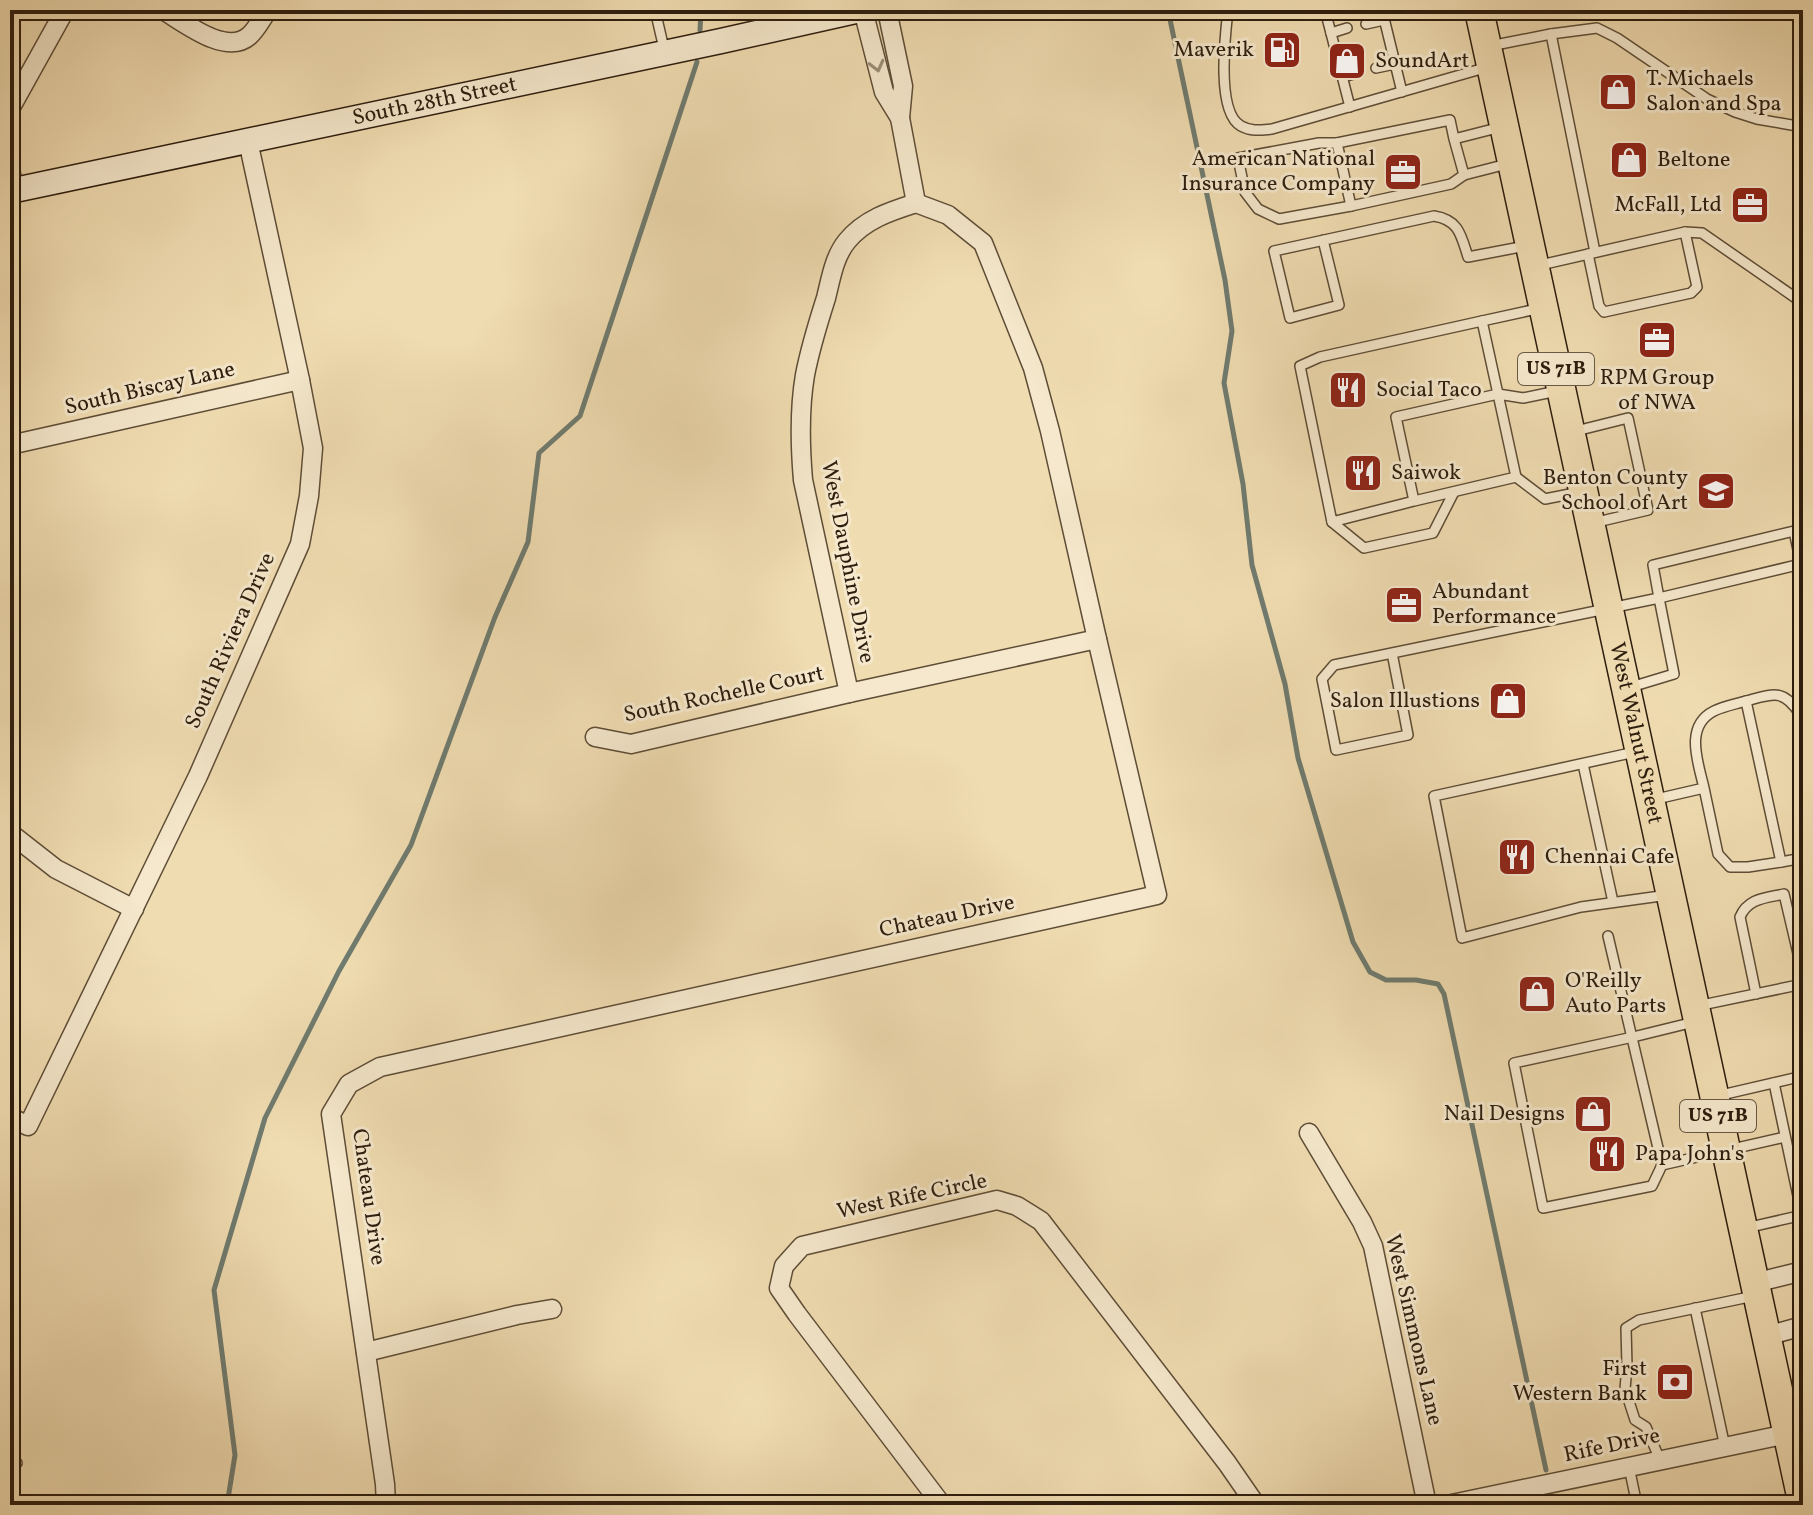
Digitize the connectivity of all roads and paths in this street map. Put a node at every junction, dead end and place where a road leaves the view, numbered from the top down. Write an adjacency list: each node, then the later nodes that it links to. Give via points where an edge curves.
1 (65, 10): 23 (street)
2 (163, 10): 3 (street, via 222,43 247,38)
3 (268, 10)
4 (655, 10): 15 (lane)
5 (862, 10): 15 (street, South 28th Street); 24 (street, one-way to 24, via 884,92)
6 (887, 10): 24 (street, via 903,86)
7 (1228, 10): 22 (lane, via 1224,83 1238,125 1254,131 1272,129)
8 (1325, 10): 13 (lane)
9 (1479, 10): 16 (main road, West Walnut Street / US 71B)
10 (1383, 15): 11 (lane); 17 (lane)
11 (1366, 24)
12 (1347, 28): 13 (lane)
13 (1331, 33): 20 (lane)
14 (1551, 34): 16 (lane); 26 (lane, via 1597,28 1707,99 1757,119); 37 (lane)
15 (665, 53): 28 (street, South 28th Street)
16 (1489, 56): 21 (lane); 25 (main road, West Walnut Street / US 71B)
17 (1395, 64): 18 (lane); 21 (lane)
18 (1376, 68)
19 (1357, 73): 20 (lane)
20 (1343, 77): 22 (lane)
21 (1402, 92): 22 (lane)
22 (1350, 107)
23 (10, 109)
24 (900, 118): 33 (street)
25 (1504, 126): 27 (lane); 30 (main road, West Walnut Street / US 71B)
26 (1803, 127)
27 (1454, 139): 29 (lane, via 1450,120); 31 (lane)
28 (248, 141): 32 (street, South 28th Street); 42 (street, South Riviera Drive)
29 (1337, 143): 34 (lane); 34 (lane, via 1238,158 1239,170 1245,192 1258,209 1279,219)
30 (1512, 163): 31 (lane); 38 (main road, West Walnut Street / US 71B)
31 (1464, 175): 34 (lane, via 1451,184)
32 (11, 184)
33 (916, 203): 55 (street, Chateau Drive, via 948,215 983,243 1013,313 1050,431); 58 (street, West Dauphine Drive, via 885,212 847,241 835,262 805,377 803,480)
34 (1351, 206)
35 (1685, 232): 37 (lane); 37 (lane, via 1697,287 1691,293 1604,312); 39 (lane, via 1702,233)
36 (1323, 240): 36 (lane, via 1274,251 1290,318 1339,305); 38 (lane, via 1434,216 1453,222 1468,257)
37 (1591, 253): 38 (lane)
38 (1532, 256): 40 (main road, West Walnut Street / US 71B)
39 (1803, 303)
40 (1543, 308): 41 (lane); 43 (main road, West Walnut Street / US 71B)
41 (1482, 321): 44 (lane); 51 (lane, via 1300,366)
42 (300, 380): 46 (street, South Biscay Lane); 71 (street, South Riviera Drive, via 313,448 300,544)
43 (1561, 391): 44 (lane, via 1523,398); 45 (main road, West Walnut Street / US 71B)
44 (1498, 394): 47 (lane); 50 (lane, via 1396,417)
45 (1570, 432): 48 (main road, West Walnut Street / US 71B); 52 (lane, via 1628,418 1648,510)
46 (10, 445)
47 (1516, 477): 48 (lane, via 1545,499); 49 (lane)
48 (1582, 491): 52 (main road, West Walnut Street / US 71B)
49 (1454, 492): 50 (lane); 51 (lane, via 1433,533 1364,548)
50 (1414, 501): 51 (lane)
51 (1332, 522)
52 (1590, 524): 54 (main road, West Walnut Street / US 71B)
53 (1659, 598): 53 (lane, via 1653,565 1794,531 1801,564); 54 (lane); 57 (lane, via 1674,674)
54 (1607, 608): 56 (lane); 57 (main road, West Walnut Street / US 71B)
55 (1097, 639): 58 (street, South Rochelle Court); 94 (street, Chateau Drive, via 1157,895 380,1067 349,1084 331,1114)
56 (1392, 653): 56 (lane, via 1334,665 1322,679 1336,750 1408,735)
57 (1625, 688): 62 (main road, West Walnut Street / US 71B)
58 (849, 693): 61 (street, South Rochelle Court, via 631,744)
59 (1746, 701): 60 (lane, via 1773,694 1791,700); 64 (lane, via 1713,711 1698,726 1694,744); 68 (lane)
60 (1800, 714)
61 (595, 737)
62 (1638, 751): 63 (lane); 65 (main road, West Walnut Street / US 71B)
63 (1583, 764): 70 (lane); 70 (lane, via 1434,796 1462,938)
64 (1704, 788): 65 (lane); 68 (lane, via 1718,854 1730,867)
65 (1649, 801): 69 (main road, West Walnut Street / US 71B)
66 (10, 833): 71 (street, via 56,869)
67 (1803, 858): 68 (lane)
68 (1781, 862)
69 (1670, 895): 70 (lane); 76 (main road, West Walnut Street / US 71B)
70 (1613, 902)
71 (134, 909): 81 (street, South Riviera Drive, via 28,1126)
72 (1608, 936): 77 (lane)
73 (1803, 975): 75 (lane, via 1784,894 1750,902 1740,917)
74 (1803, 984): 75 (lane)
75 (1756, 994): 76 (lane)
76 (1696, 1014): 77 (lane); 80 (main road, West Walnut Street / US 71B)
77 (1633, 1037): 85 (lane); 85 (lane, via 1514,1063 1543,1208 1652,1186)
78 (1803, 1076): 79 (lane)
79 (1774, 1083): 80 (lane); 83 (lane)
80 (1714, 1096): 84 (main road, West Walnut Street / US 71B)
81 (10, 1117)
82 (1309, 1133): 103 (street, West Simmons Lane, via 1373,1246)
83 (1785, 1137): 84 (lane); 86 (lane)
84 (1725, 1151): 85 (lane); 87 (main road, West Walnut Street / US 71B)
85 (1662, 1165)
86 (1802, 1215): 87 (lane)
87 (1742, 1229): 89 (main road, West Walnut Street / US 71B)
88 (1803, 1271): 89 (street)
89 (1756, 1289): 90 (lane); 93 (main road, West Walnut Street / US 71B)
90 (1695, 1308): 96 (lane); 97 (lane, via 1639,1320 1626,1328 1625,1389 1635,1420 1646,1427)
91 (552, 1309): 94 (street)
92 (1803, 1326): 93 (street)
93 (1766, 1336): 95 (main road, West Walnut Street / US 71B)
94 (366, 1352): 100 (street, Chateau Drive)
95 (1787, 1434): 96 (street, Rife Drive); 98 (main road, West Walnut Street / US 71B)
96 (1725, 1447): 97 (street, Rife Drive)
97 (1660, 1460): 99 (street, Rife Drive)
98 (1798, 1460): 106 (main road, West Walnut Street / US 71B)
99 (1629, 1467): 104 (street, Rife Drive); 105 (lane)
100 (386, 1505)
101 (942, 1505): 102 (street, West Rife Circle, via 779,1288 784,1266 802,1246 997,1200 1041,1221)
102 (1256, 1505)
103 (1427, 1505)
104 (1447, 1505)
105 (1637, 1505)
106 (1803, 1505)

